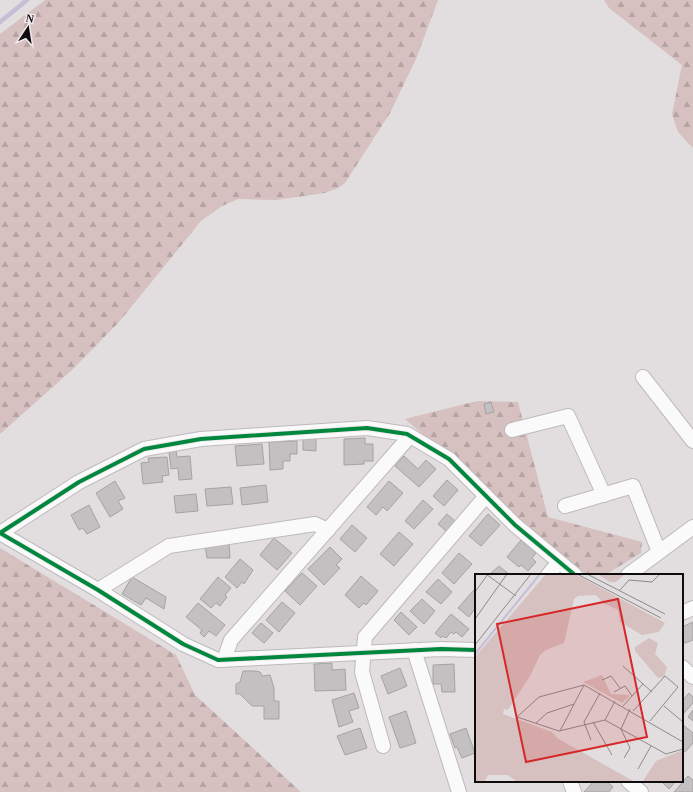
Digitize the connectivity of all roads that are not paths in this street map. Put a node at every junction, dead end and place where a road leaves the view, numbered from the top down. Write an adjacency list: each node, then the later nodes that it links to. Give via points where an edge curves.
1 (643, 377): 4 (street)
2 (512, 430): 5 (street, via 568,416)
3 (410, 436): 6 (street, via 449,459); 9 (street); 15 (street, via 367,428 201,439 144,449 78,482 0,533)
4 (693, 441)
5 (604, 495): 7 (street); 10 (street, via 633,486)
6 (486, 496): 11 (street, via 515,525); 20 (street, via 365,636)
7 (565, 506)
8 (693, 527): 10 (street)
9 (328, 530): 15 (street, via 315,524 169,546); 21 (street, via 231,640)
10 (659, 552): 14 (street)
11 (559, 562): 12 (street); 13 (street)
12 (549, 574)
13 (574, 574)
14 (629, 574)
15 (98, 590): 21 (street, via 183,644 218,660)
16 (693, 608): 17 (street)
17 (683, 613)
18 (414, 650): 19 (street); 20 (street); 27 (street)
19 (475, 650)
20 (363, 653): 21 (street); 24 (street, via 362,672)
21 (224, 660)
22 (683, 668): 23 (street)
23 (693, 677)
24 (383, 746)
25 (570, 782): 28 (street)
26 (629, 782): 29 (street)
27 (459, 792)
28 (574, 792)
29 (640, 792)

